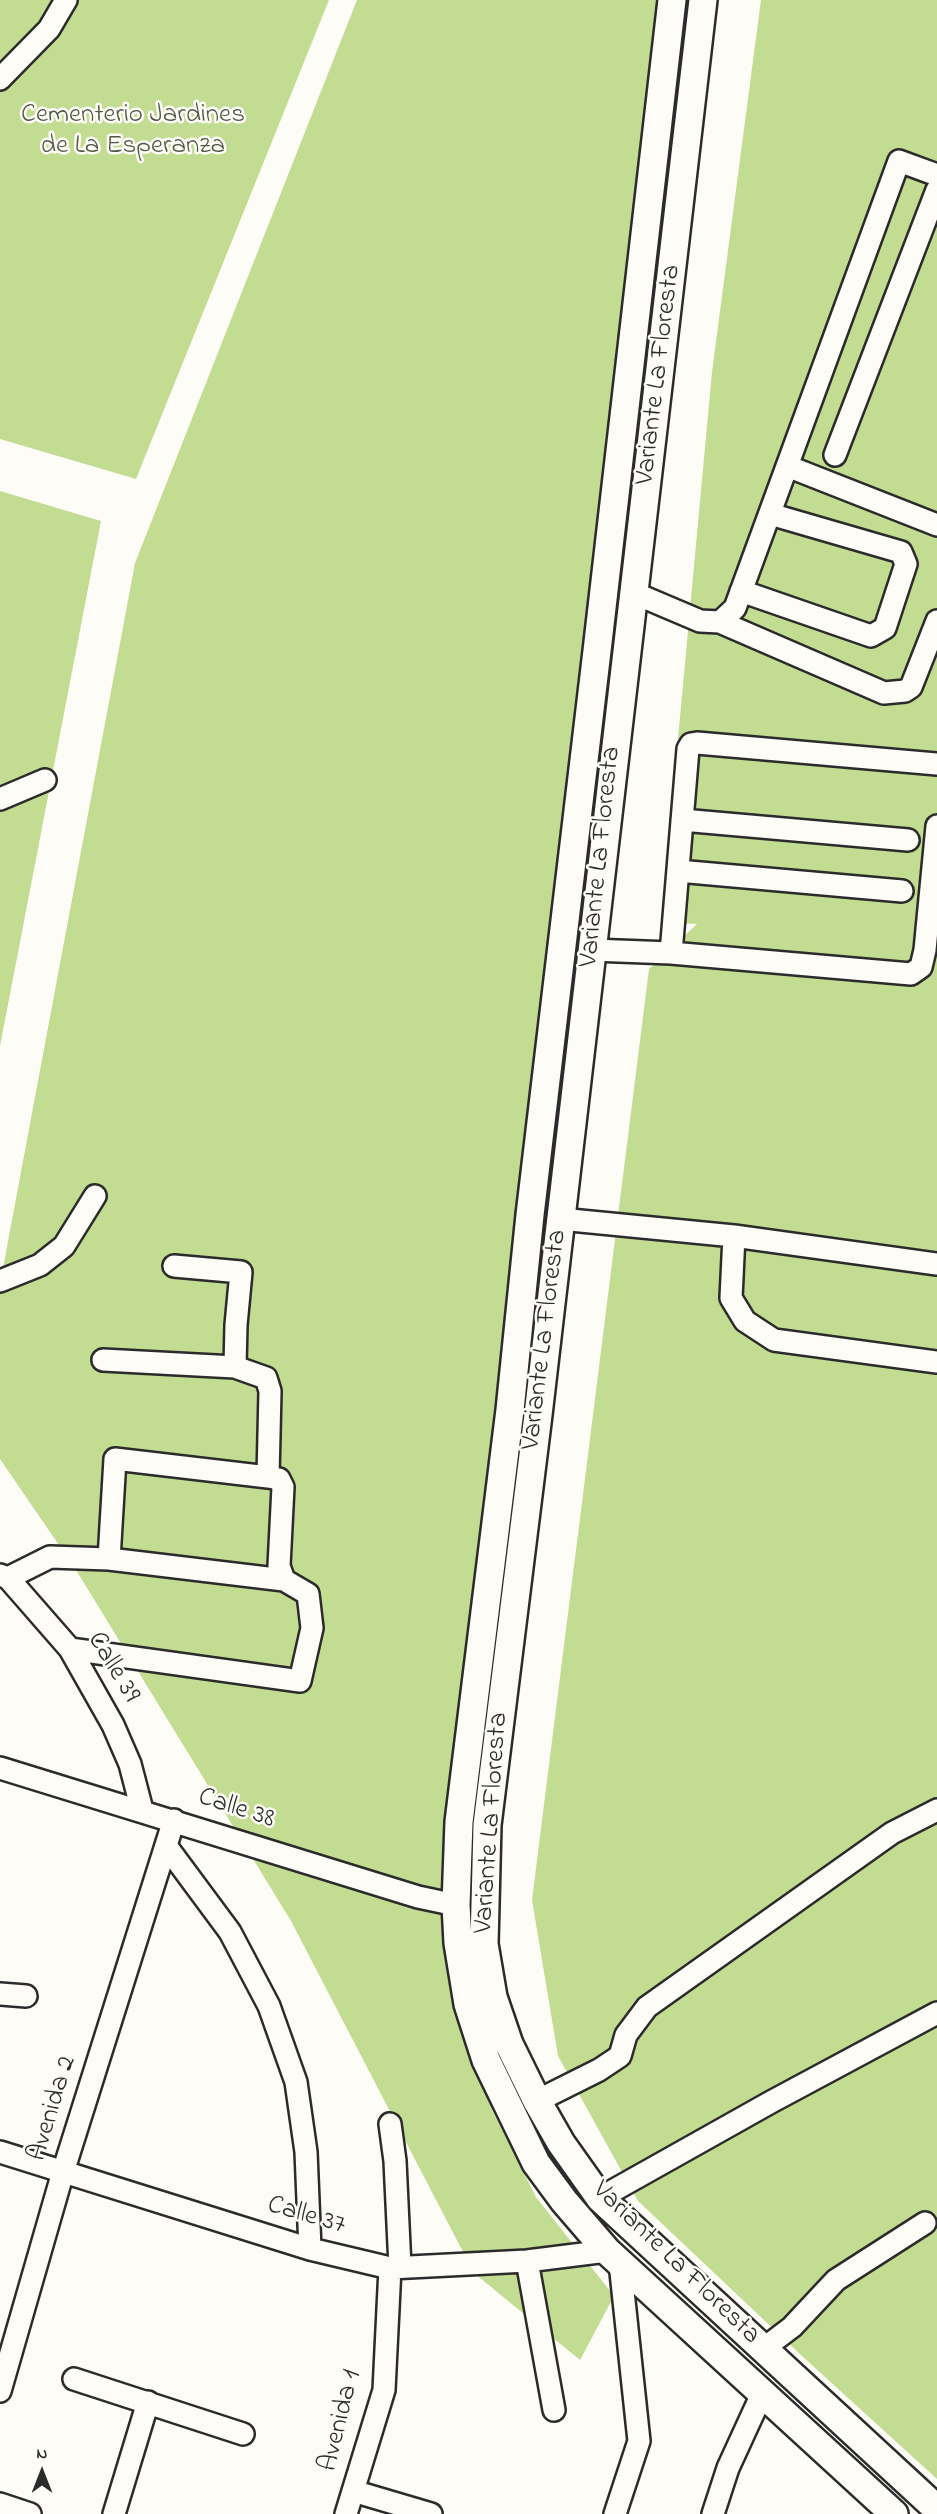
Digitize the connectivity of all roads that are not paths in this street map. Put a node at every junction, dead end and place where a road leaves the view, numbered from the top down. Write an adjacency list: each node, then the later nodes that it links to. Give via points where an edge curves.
1 (66, 0): 4 (street, via 49,29)
2 (672, 0): 25 (main road, Variante La Floresta)
3 (703, 0): 12 (main road, Variante La Floresta)
4 (0, 80)
5 (937, 175): 8 (street, via 899,161)
6 (937, 190): 7 (street)
7 (835, 455)
8 (787, 466): 9 (street); 10 (street)
9 (770, 514): 11 (street); 11 (street, via 901,552 906,564 885,628 871,636)
10 (937, 525)
11 (741, 591): 14 (street, via 735,608)
12 (634, 593): 14 (street, via 700,621); 24 (main road, Variante La Floresta)
13 (937, 621): 14 (street, via 916,680 905,691 893,693 876,691)
14 (720, 622)
15 (937, 764): 18 (street, via 691,744)
16 (45, 780): 17 (street)
17 (0, 799)
18 (682, 820): 20 (street); 21 (street)
19 (937, 826): 23 (street, via 925,950 921,967 911,974)
20 (908, 840)
21 (678, 871): 22 (street); 23 (street)
22 (902, 891)
23 (671, 953): 24 (street)
24 (591, 961): 25 (main road); 27 (main road, Variante La Floresta)
25 (559, 966): 44 (main road, Variante La Floresta)
26 (95, 1196): 31 (street, via 64,1246 40,1265)
27 (560, 1219): 28 (street); 45 (main road, Variante La Floresta)
28 (734, 1236): 29 (street); 33 (street, via 731,1298 745,1321 774,1340)
29 (937, 1264)
30 (174, 1266): 34 (street, via 242,1272)
31 (0, 1281)
32 (103, 1360): 34 (street)
33 (937, 1362)
34 (235, 1367): 35 (street, via 266,1378 270,1391)
35 (268, 1477): 36 (street, via 115,1459); 38 (street, via 279,1479 283,1486 279,1566)
36 (109, 1559): 37 (street, via 50,1557); 38 (street)
37 (4, 1576): 39 (street, Calle 39)
38 (284, 1580): 39 (street, via 308,1594 312,1628 300,1681)
39 (70, 1650): 41 (street, Calle 39, via 113,1725 130,1764)
40 (0, 1767): 41 (street, Calle 38)
41 (142, 1810): 43 (street, Calle 38)
42 (937, 1810): 51 (street, via 892,1833 647,2007 626,2035 620,2056)
43 (174, 1820): 46 (street); 47 (street, Calle 38, via 418,1897)
44 (459, 1822): 45 (main road); 47 (main road, Variante La Floresta)
45 (487, 1825): 51 (main road, Variante La Floresta, via 483,1944 493,1996 506,2034)
46 (167, 1846): 54 (street, Avenida 2); 57 (street, via 230,1932 269,2006 296,2082 306,2152)
47 (456, 1905): 58 (main road, Variante La Floresta, via 468,2004 486,2060 536,2163)
48 (0, 1994): 49 (street)
49 (26, 1996)
50 (937, 2013): 55 (street)
51 (537, 2101): 55 (main road, Variante La Floresta)
52 (390, 2124): 60 (street, Avenida 1, via 395,2161)
53 (0, 2152): 54 (street, Calle 37)
54 (63, 2172): 57 (street, Calle 37); 63 (street, Avenida 2)
55 (600, 2198): 61 (main road, Variante La Floresta)
56 (925, 2223): 61 (street, via 836,2280 792,2328)
57 (310, 2249): 60 (street, Calle 37)
58 (614, 2257): 59 (street, Calle 37); 64 (main road, Variante La Floresta); 75 (street, via 639,2441)
59 (527, 2261): 60 (street, Calle 37); 66 (street)
60 (395, 2268): 68 (street, Avenida 1, via 384,2390)
61 (763, 2349): 70 (main road, Variante La Floresta)
62 (74, 2379): 65 (street)
63 (0, 2391)
64 (762, 2394): 76 (street, via 728,2468); 77 (main road, Variante La Floresta)
65 (148, 2402): 67 (street); 72 (street)
66 (554, 2410)
67 (243, 2434)
68 (353, 2491): 73 (street, Avenida 1); 74 (street)
69 (0, 2504): 71 (street)
70 (937, 2509)
71 (30, 2514)
72 (114, 2514)
73 (346, 2514)
74 (432, 2514)
75 (615, 2514)
76 (713, 2514)
77 (894, 2514)

